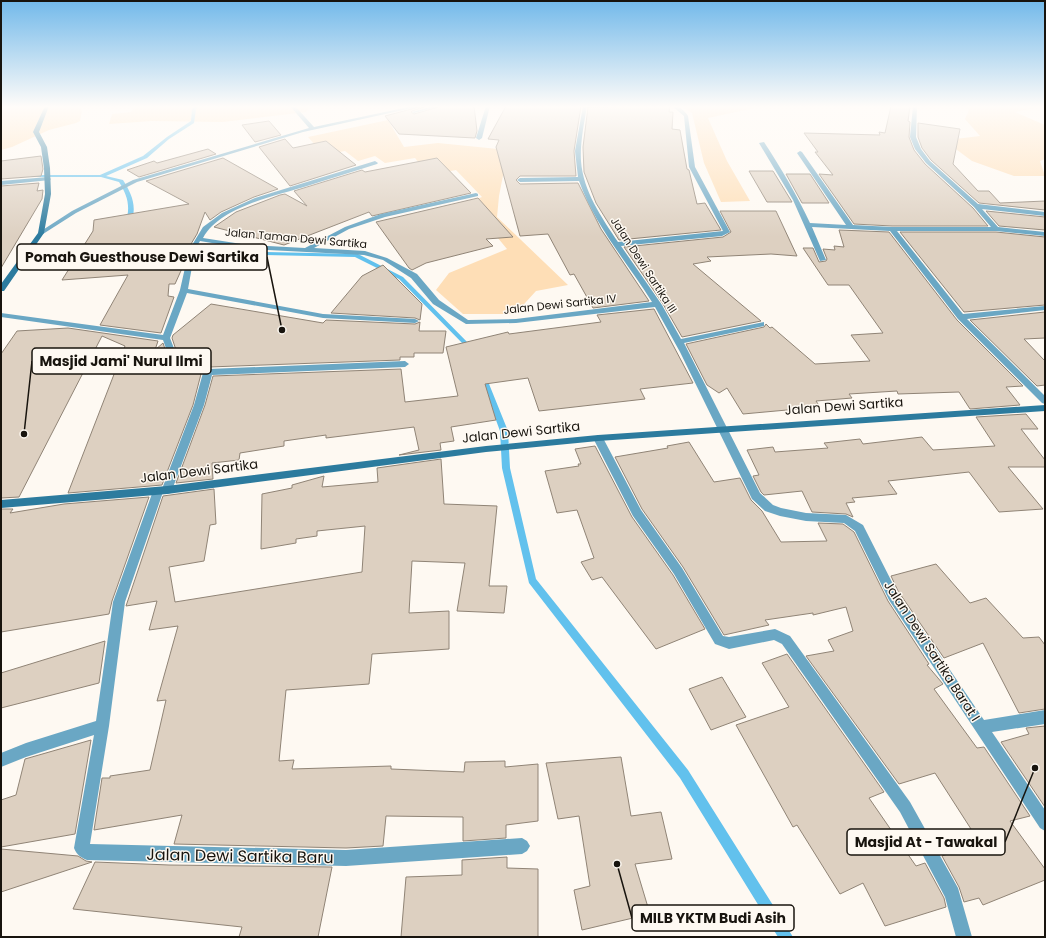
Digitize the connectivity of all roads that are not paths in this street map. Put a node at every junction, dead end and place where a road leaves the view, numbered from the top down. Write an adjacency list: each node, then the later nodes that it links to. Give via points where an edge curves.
1 (44, 150): 9 (street)
2 (237, 150): 20 (street, via 135,181 74,212)
3 (578, 150): 10 (street, Jalan Dewi Sartika III)
4 (690, 150): 23 (street, via 692,167 727,232)
5 (767, 150): 16 (street, via 782,172)
6 (919, 150): 14 (street, via 928,162)
7 (800, 153): 17 (street)
8 (375, 163): 22 (street, via 257,200 224,214 205,228)
9 (48, 178): 12 (street); 20 (street)
10 (582, 179): 11 (street); 23 (street, Jalan Dewi Sartika III, via 601,218)
11 (520, 180)
12 (1, 183)
13 (476, 195): 24 (street, via 384,215 347,228)
14 (976, 206): 15 (street); 19 (street)
15 (1045, 214)
16 (810, 225): 17 (street); 25 (street)
17 (851, 227): 18 (street)
18 (892, 229): 19 (street); 31 (street)
19 (996, 229): 21 (street)
20 (42, 233): 26 (street)
21 (1045, 234)
22 (198, 239): 24 (street, Jalan Taman Dewi Sartika, via 248,247); 27 (street, via 192,250)
23 (618, 244): 28 (street, Jalan Dewi Sartika III)
24 (306, 250): 33 (street, Jalan Taman Dewi Sartika, via 365,253 385,259 414,276 436,302)
25 (822, 260)
26 (1, 289)
27 (184, 290): 32 (street, via 316,315); 35 (street)
28 (657, 304): 33 (street, Jalan Dewi Sartika IV, via 516,321); 36 (street, Jalan Dewi Sartika III)
29 (1045, 308): 31 (street)
30 (1, 316): 35 (street)
31 (961, 317): 39 (street)
32 (415, 321)
33 (466, 322)
34 (761, 324): 36 (street)
35 (166, 338): 38 (street, via 171,352 188,364)
36 (679, 342): 41 (street, Jalan Dewi Sartika III)
37 (405, 364): 38 (street)
38 (208, 372): 43 (street, via 199,406)
39 (1045, 401)
40 (1045, 408): 41 (street, Jalan Dewi Sartika)
41 (721, 429): 42 (street, Jalan Dewi Sartika); 47 (street, Jalan Dewi Sartika Barat I, via 756,496 763,503 780,512 806,517 846,519 859,528 893,596)
42 (598, 438): 43 (street, Jalan Dewi Sartika, via 486,449); 51 (street, via 637,513 678,571 719,640 729,643 775,634 786,640 905,807 952,894)
43 (163, 491): 44 (street, Jalan Dewi Sartika); 46 (street, via 119,602)
44 (1, 504)
45 (1045, 717): 47 (street, Jalan Dewi Sartika Barat I)
46 (102, 726): 48 (street); 50 (street, Jalan Dewi Sartika Baru, via 82,841 82,848 87,852 346,858)
47 (981, 727): 49 (street, Jalan Dewi Sartika Barat I)
48 (1, 760)
49 (1045, 823)
50 (522, 846)
51 (964, 937)

